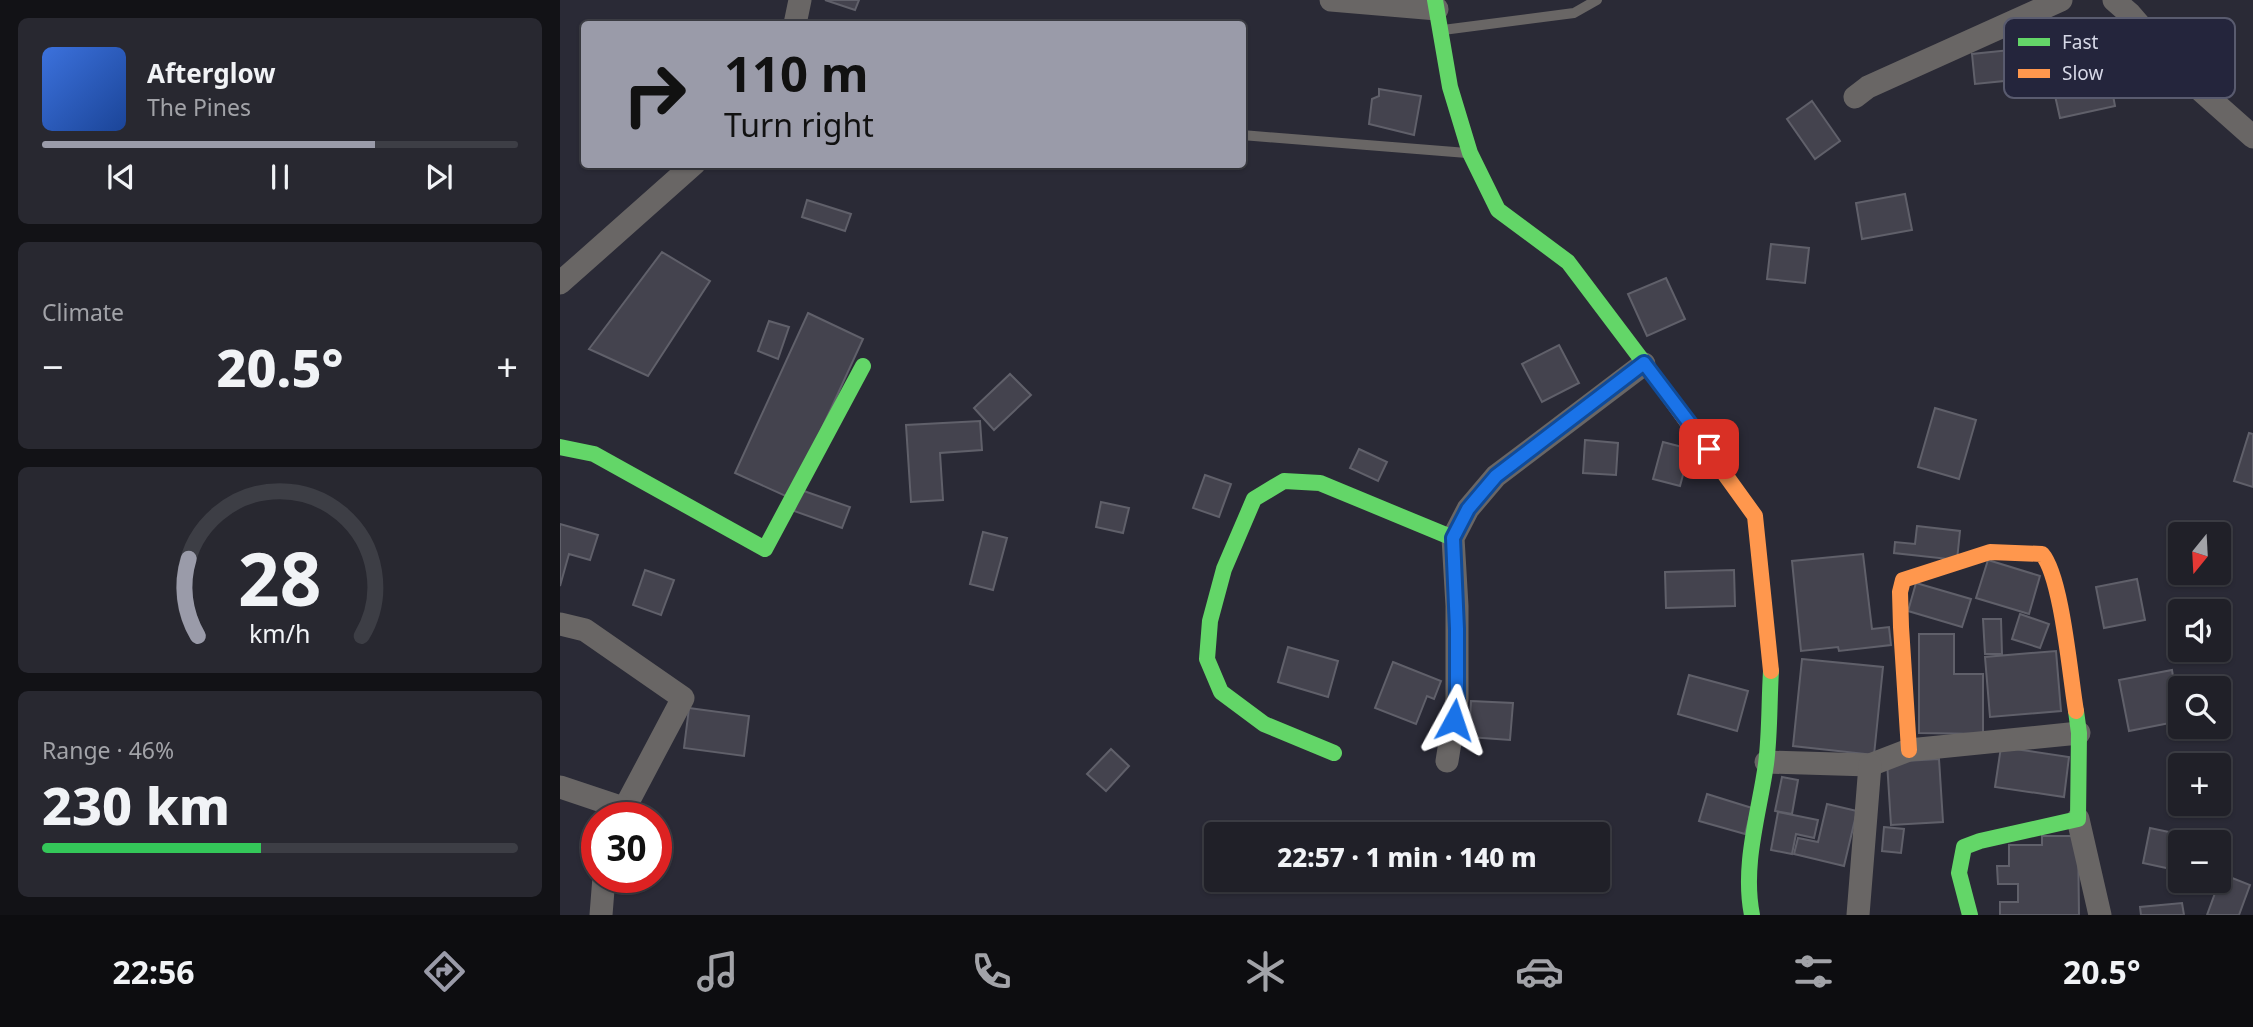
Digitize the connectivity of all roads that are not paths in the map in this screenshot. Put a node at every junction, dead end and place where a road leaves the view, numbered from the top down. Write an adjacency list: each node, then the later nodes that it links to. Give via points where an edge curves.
1 (800, 0): 9 (street)
2 (1331, 0): 6 (street)
3 (1597, 0): 6 (lane, via 1574,13)
4 (2061, 0): 7 (street)
5 (2114, 0): 8 (street)
6 (1438, 13): 15 (street, via 1450,87)
7 (2022, 18)
8 (2133, 18)
9 (796, 21)
10 (2004, 26): 11 (street)
11 (1855, 97)
12 (2209, 98): 14 (street)
13 (1246, 135): 15 (lane)
14 (2253, 138)
15 (1470, 153): 18 (street, via 1498,210 1568,262)
16 (691, 168): 17 (street)
17 (560, 283)
18 (1644, 363): 21 (street, via 1496,476 1468,509); 27 (street, via 1755,516 1771,669)
19 (863, 366): 20 (street, via 765,549 594,454)
20 (560, 447)
21 (1453, 538): 25 (street, via 1320,483 1284,481 1254,499 1224,569 1210,621 1207,659 1221,692 1264,724); 26 (street, via 1457,699)
22 (560, 624): 31 (street, via 585,630 683,698)
23 (2079, 733): 24 (street); 24 (street, via 2049,562 2042,554 1990,552 1903,580 1901,627); 32 (street)
24 (1909, 750): 28 (street)
25 (1334, 753)
26 (1447, 761)
27 (1766, 762): 28 (street); 35 (street, via 1750,857)
28 (1870, 765): 36 (street)
29 (560, 787): 30 (street)
30 (596, 802)
31 (628, 802)
32 (2078, 819): 37 (street, via 1964,847 1957,871); 38 (street)
33 (603, 893): 34 (street)
34 (601, 915)
35 (1752, 915)
36 (1858, 915)
37 (1970, 915)
38 (2099, 915)

